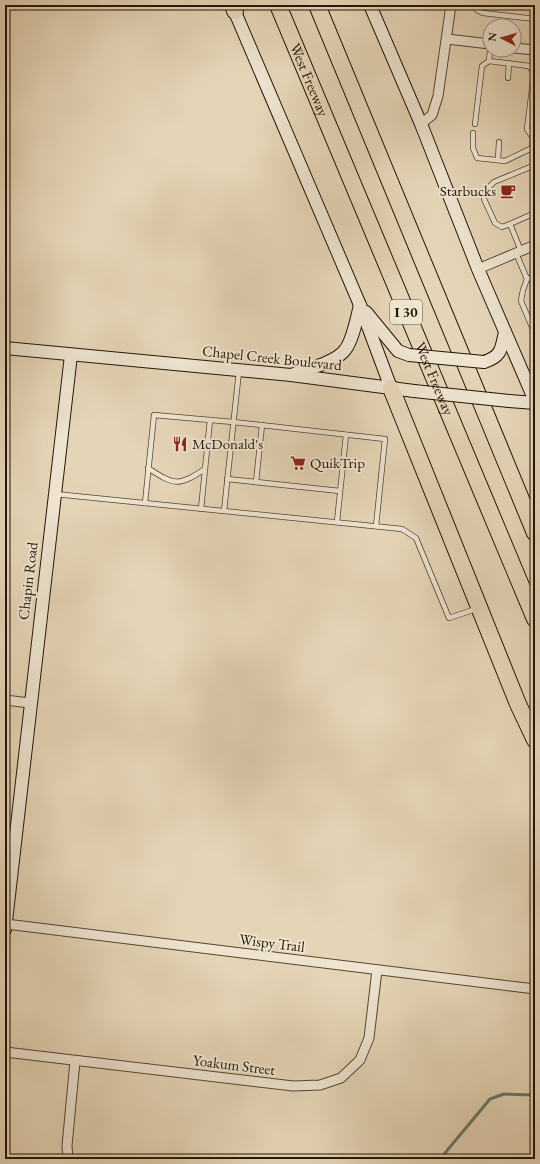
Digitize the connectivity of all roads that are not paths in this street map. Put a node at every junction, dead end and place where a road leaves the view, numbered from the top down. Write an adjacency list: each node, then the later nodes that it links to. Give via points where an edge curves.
1 (278, 5): 56 (highway, West Freeway / I 30)
2 (317, 5): 54 (highway, I 30)
3 (370, 5): 16 (main road)
4 (451, 5): 8 (street)
5 (474, 5): 7 (lane, via 483,13)
6 (233, 7): 30 (main road)
7 (535, 19)
8 (447, 39): 9 (street); 16 (street, via 438,96 432,115)
9 (482, 43)
10 (522, 49): 11 (street)
11 (535, 50)
12 (489, 58): 13 (lane)
13 (489, 61): 14 (lane); 17 (lane, via 482,66)
14 (509, 63): 15 (lane); 19 (lane, via 529,66 534,74 527,129)
15 (508, 78)
16 (421, 124): 27 (main road)
17 (475, 124)
18 (473, 134): 21 (lane, via 473,148 477,158)
19 (534, 138): 21 (lane, via 532,148 505,161)
20 (499, 142): 21 (lane)
21 (498, 160)
22 (535, 165): 24 (lane, via 494,182 486,190 484,199 495,223 502,227)
23 (535, 213): 24 (lane)
24 (510, 224): 26 (lane)
25 (535, 245): 26 (street)
26 (518, 252): 27 (street); 29 (lane)
27 (478, 269): 31 (main road)
28 (535, 276): 29 (lane)
29 (527, 279): 32 (lane, via 521,301)
30 (360, 305): 31 (main road, bridge, via 398,351 409,355 484,362 499,354); 36 (main road, via 345,350 330,361); 37 (main road)
31 (505, 332): 38 (main road)
32 (535, 334)
33 (5, 348): 34 (main road, Chapel Creek Boulevard)
34 (70, 355): 35 (main road, Chapel Creek Boulevard); 48 (main road, Chapin Road)
35 (239, 370): 36 (main road, Chapel Creek Boulevard); 40 (lane)
36 (292, 375): 37 (main road, Chapel Creek Boulevard)
37 (391, 388): 38 (main road, Chapel Creek Boulevard, bridge); 55 (highway)
38 (535, 402)
39 (210, 420): 40 (lane); 43 (lane, via 154,415); 44 (lane)
40 (233, 422): 41 (lane); 45 (lane)
41 (262, 425): 42 (lane); 46 (lane)
42 (346, 435): 47 (lane); 53 (lane, via 385,439)
43 (148, 468): 44 (lane, via 179,482 188,480); 49 (lane)
44 (205, 469): 50 (lane)
45 (227, 479): 46 (lane); 51 (lane)
46 (256, 482): 47 (lane)
47 (340, 491): 52 (lane)
48 (54, 494): 49 (lane); 58 (main road, Chapin Road)
49 (145, 503): 50 (lane)
50 (201, 509): 51 (lane)
51 (224, 511): 52 (lane)
52 (337, 522): 53 (lane)
53 (376, 526): 55 (lane, via 402,529 416,538 449,618)
54 (535, 533)
55 (479, 607): 59 (highway)
56 (535, 619)
57 (5, 700): 58 (street)
58 (30, 703): 60 (main road, Chapin Road)
59 (535, 740)
60 (5, 927): 61 (street, Wispy Trail)
61 (377, 970): 62 (street, Wispy Trail); 64 (street, Yoakum Street, via 369,1038 360,1060 341,1078 320,1085 293,1086)
62 (535, 989)
63 (5, 1052): 64 (street, Yoakum Street)
64 (76, 1061): 65 (street, via 66,1146)
65 (68, 1159)

